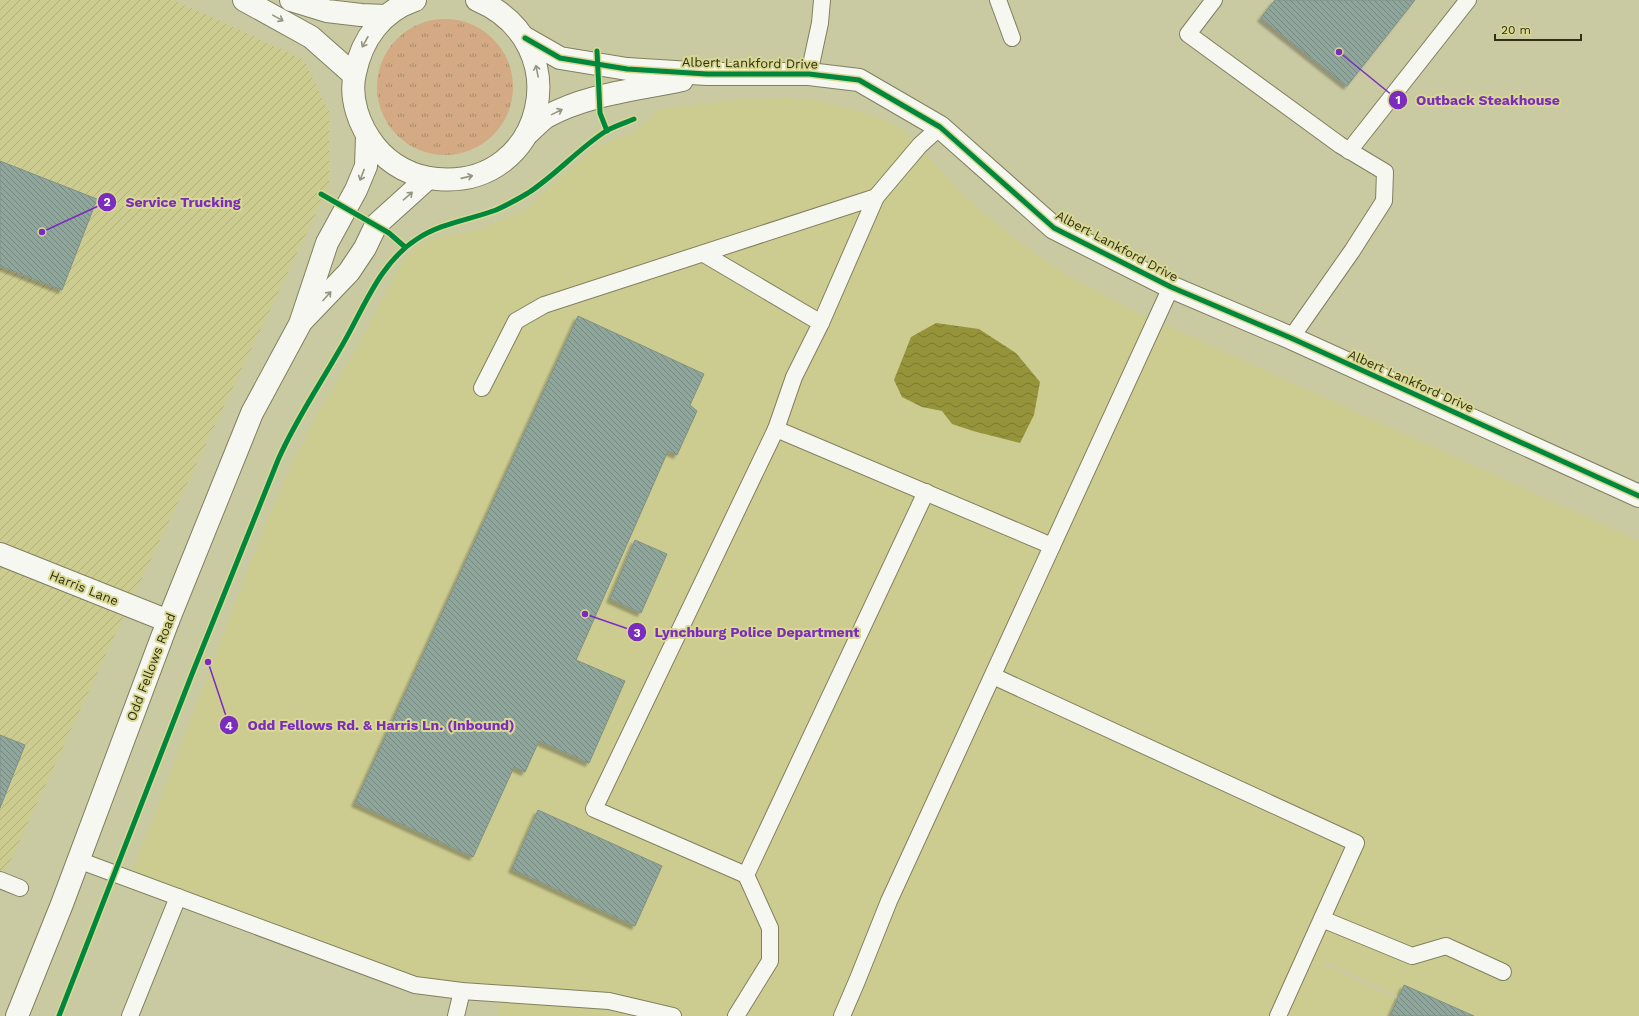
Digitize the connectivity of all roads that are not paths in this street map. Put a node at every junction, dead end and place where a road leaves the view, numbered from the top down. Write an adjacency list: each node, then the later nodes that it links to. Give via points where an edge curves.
1 (244, 0): 15 (street, one-way to 15, via 311,37)
2 (291, 0): 10 (street, via 327,11)
3 (415, 0): 10 (street)
4 (477, 0): 9 (street, via 492,6)
5 (822, 0): 14 (lane, via 820,23)
6 (998, 0): 12 (lane)
7 (1214, 0): 19 (lane, via 1188,34)
8 (1468, 0): 19 (lane)
9 (497, 5): 11 (street)
10 (386, 16): 15 (street, one-way to 15, via 371,33 360,52)
11 (525, 38): 13 (street, Albert Lankford Drive, via 560,58 627,69); 17 (street, one-way to 11, via 534,118 539,81 534,59)
12 (1012, 38)
13 (707, 74): 14 (street, Albert Lankford Drive); 17 (street, Albert Lankford Drive, one-way to 13, via 545,118 563,109 599,97)
14 (809, 74): 16 (street, Albert Lankford Drive, via 859,80)
15 (354, 75): 18 (street, via 354,97 359,120)
16 (940, 127): 21 (lane, via 920,145); 23 (street, Albert Lankford Drive, via 1054,228)
17 (526, 135): 20 (street, one-way to 17, via 466,178 484,172 514,151)
18 (367, 136): 20 (street, via 394,164 410,173); 25 (street, Odd Fellows Road, one-way to 25, via 366,166 327,244)
19 (1350, 151): 26 (lane, via 1385,172 1384,201 1352,252)
20 (428, 178): 25 (street, Odd Fellows Road, one-way to 20, via 349,272 376,225)
21 (876, 197): 22 (lane); 24 (lane)
22 (704, 254): 24 (lane); 27 (lane, via 544,305 516,321)
23 (1172, 287): 26 (street, Albert Lankford Drive); 31 (lane)
24 (822, 323): 28 (lane, via 794,377)
25 (300, 324): 33 (street, Odd Fellows Road, via 252,413)
26 (1291, 338): 30 (street, Albert Lankford Drive)
27 (482, 388)
28 (776, 429): 29 (lane); 36 (lane, via 594,809)
29 (926, 492): 31 (lane); 36 (lane)
30 (1639, 496)
31 (1052, 546): 34 (lane)
32 (0, 554): 33 (street, Harris Lane)
33 (168, 621): 35 (street, Odd Fellows Road)
34 (993, 676): 40 (lane, via 1356,843); 48 (lane, via 889,901)
35 (78, 860): 39 (lane); 43 (street, Odd Fellows Road)
36 (746, 875): 47 (lane, via 770,928 770,960)
37 (0, 880): 38 (lane)
38 (20, 888)
39 (178, 897): 42 (lane, via 415,985); 44 (lane)
40 (1322, 919): 41 (lane, via 1412,956 1446,946); 49 (lane)
41 (1503, 972)
42 (462, 991): 45 (lane); 46 (lane, via 609,1001)
43 (17, 1016)
44 (130, 1016)
45 (456, 1016)
46 (673, 1016)
47 (736, 1016)
48 (842, 1016)
49 (1278, 1016)

